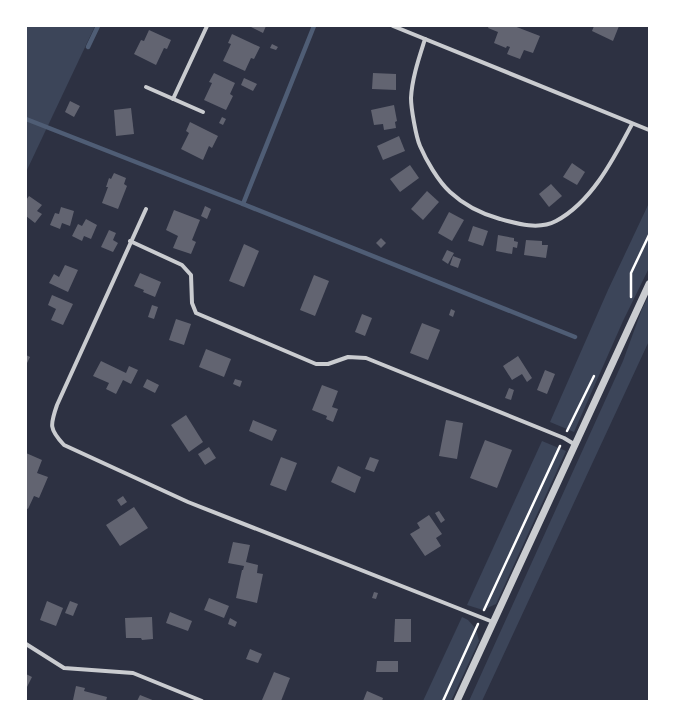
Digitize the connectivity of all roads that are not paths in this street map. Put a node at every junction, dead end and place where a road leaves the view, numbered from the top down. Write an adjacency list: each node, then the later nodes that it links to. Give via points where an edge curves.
1 (207, 26): 5 (street)
2 (393, 26): 3 (street)
3 (424, 39): 7 (street); 7 (street, via 411,99 419,145 434,172 449,191 472,208 496,218 519,225 538,225 555,222 567,215 585,198 605,171)
4 (146, 87): 5 (street)
5 (173, 99): 6 (street)
6 (203, 112)
7 (632, 124): 8 (street)
8 (649, 130)
9 (146, 209): 10 (street)
10 (130, 241): 12 (street, via 182,265 191,275 192,303 196,312 316,364 328,364 348,357 366,358); 13 (street, via 57,405 52,422 54,434 64,445 188,502)
11 (649, 284): 12 (street)
12 (574, 444): 13 (street)
13 (493, 622): 16 (street)
14 (26, 644): 15 (street, via 64,668 133,673)
15 (202, 701)
16 (457, 701)

